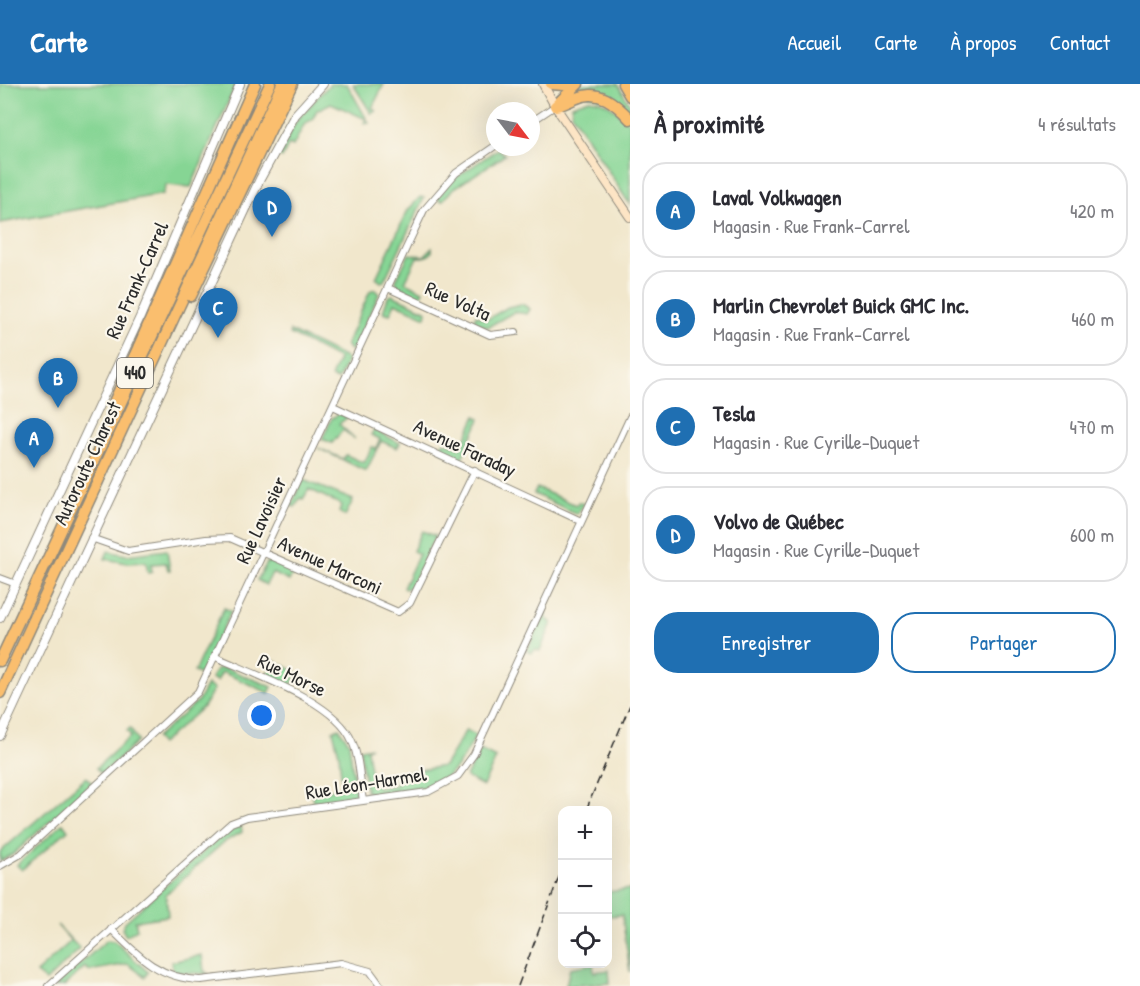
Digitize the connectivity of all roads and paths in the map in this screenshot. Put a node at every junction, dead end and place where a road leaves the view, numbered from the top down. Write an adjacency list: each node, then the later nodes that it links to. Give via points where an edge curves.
1 (240, 84): 30 (street, Rue Frank-Carrel, via 141,315)
2 (257, 84): 26 (highway, via 90,457)
3 (270, 84): 26 (highway, Autoroute Charest / 440)
4 (282, 84): 23 (highway, Autoroute Charest / 440)
5 (292, 84): 17 (highway)
6 (297, 84): 17 (highway)
7 (323, 84): 27 (street, via 295,115 260,179)
8 (543, 84): 13 (main road)
9 (551, 84): 11 (highway)
10 (623, 84): 12 (highway)
11 (577, 85): 13 (highway)
12 (630, 96)
13 (555, 106): 14 (street); 15 (highway, via 595,95 612,101); 18 (main road)
14 (540, 116)
15 (630, 118)
16 (486, 152): 19 (street, Rue Lavoisier, via 456,173 434,196)
17 (256, 162): 23 (highway)
18 (630, 216)
19 (388, 288): 20 (street, Rue Volta, via 490,335); 21 (street, Rue Lavoisier)
20 (516, 332)
21 (333, 405): 24 (street, Avenue Faraday); 28 (street, Rue Lavoisier)
22 (630, 417): 25 (street, Rue Léon-Harmel)
23 (123, 427): 34 (highway, Autoroute Charest / 440)
24 (475, 470): 25 (street, Avenue Faraday); 28 (street, Avenue Marconi, via 410,603 402,611 389,610)
25 (581, 521): 36 (street, Rue Léon-Harmel, via 465,769 449,783 428,792)
26 (65, 523): 33 (highway, Autoroute Charest / 440)
27 (91, 538): 28 (street, Avenue Marconi, via 128,551 220,537); 35 (street)
28 (263, 552): 32 (street, Rue Lavoisier)
29 (0, 578): 30 (street)
30 (16, 584): 31 (street, Rue Frank-Carrel)
31 (0, 618)
32 (216, 657): 36 (street, Rue Morse, via 313,702 335,717 352,741); 37 (street, Rue Lavoisier, via 191,701 21,854)
33 (0, 661)
34 (0, 693)
35 (0, 736)
36 (363, 801): 38 (street, Rue Léon-Harmel, via 247,817 231,824)
37 (0, 866)
38 (111, 928): 39 (street, Rue Léon-Harmel); 40 (street, via 150,966 180,978 207,980 341,963 370,971)
39 (48, 986)
40 (381, 986)

